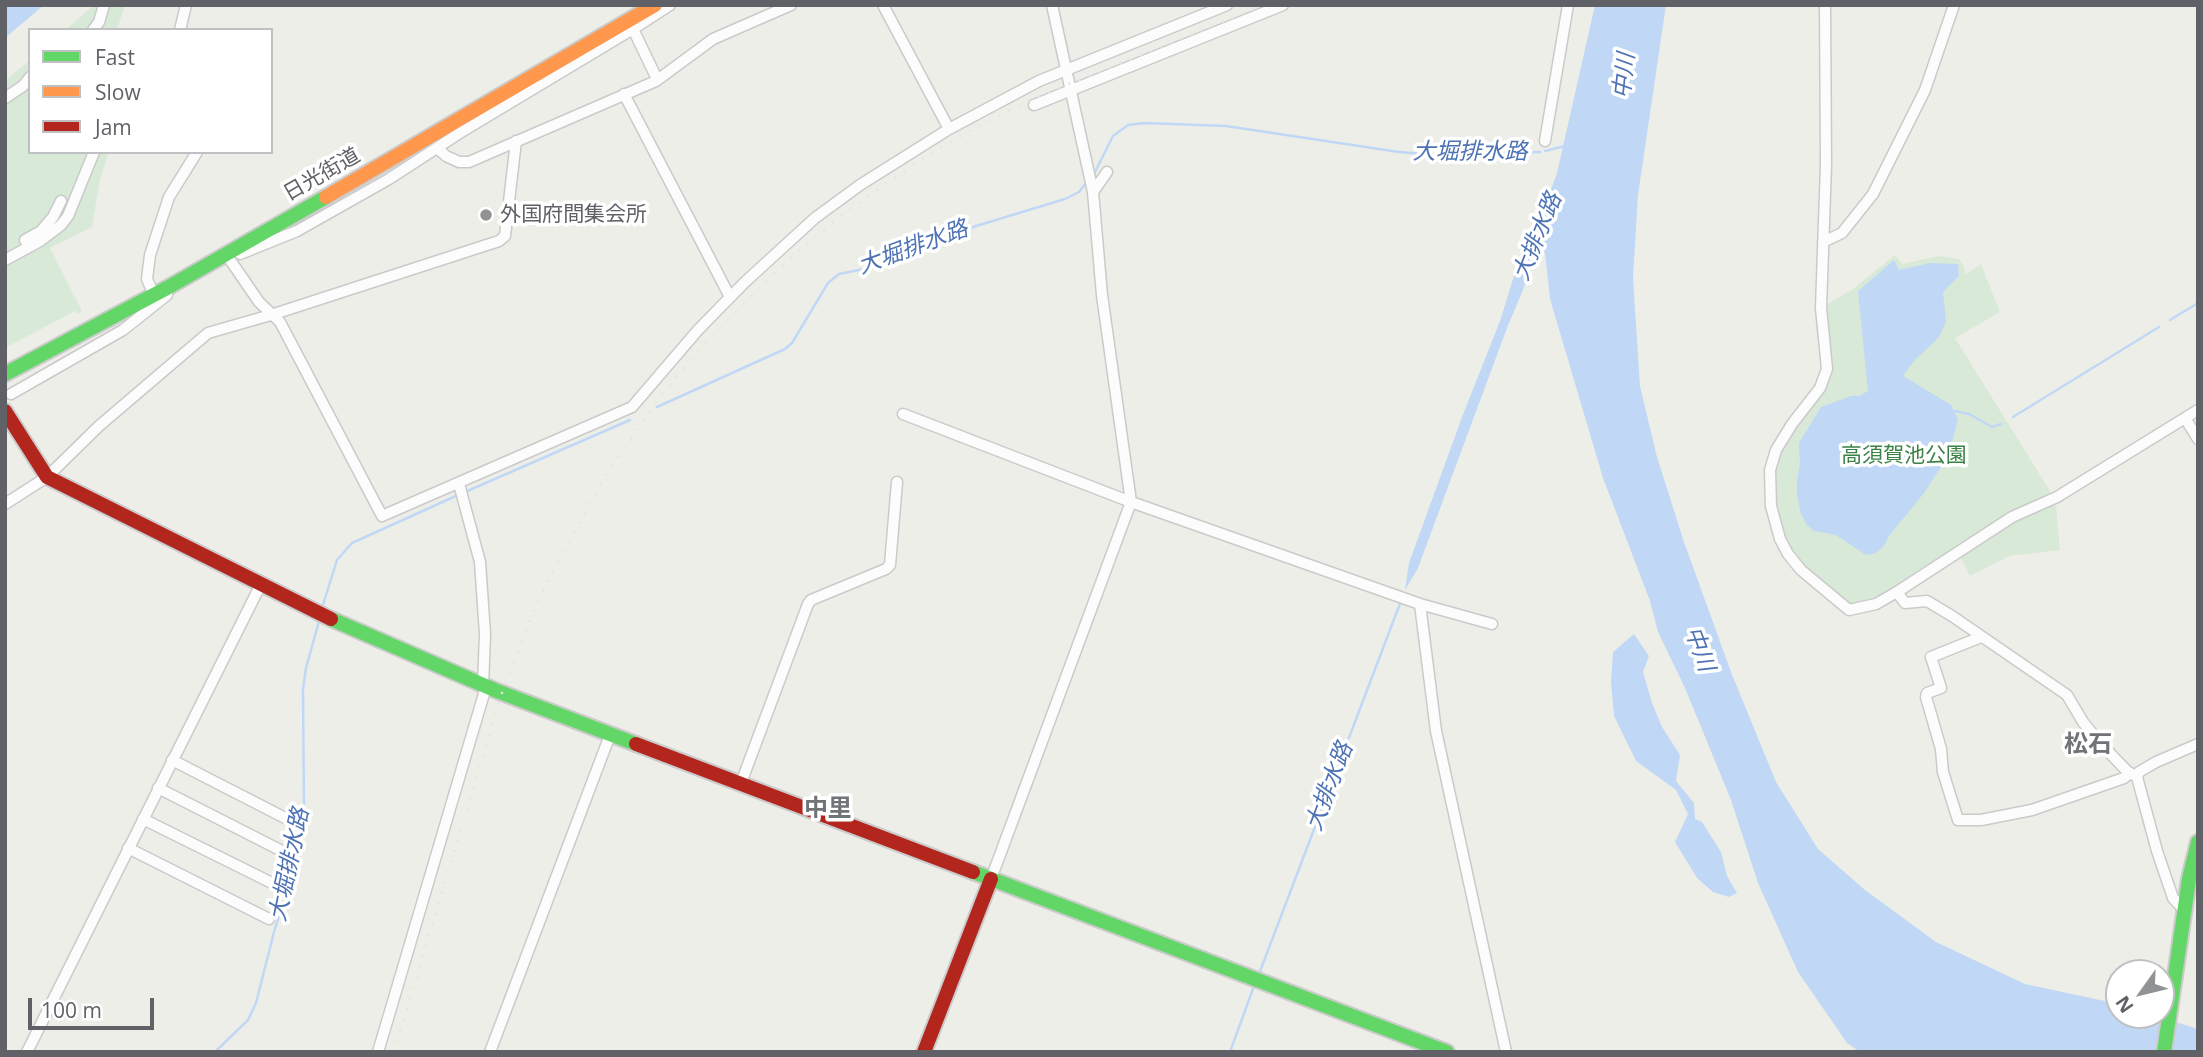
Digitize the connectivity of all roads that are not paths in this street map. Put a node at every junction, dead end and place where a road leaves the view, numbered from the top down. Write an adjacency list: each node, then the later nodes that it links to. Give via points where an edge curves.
1 (104, 5): 14 (street)
2 (187, 5): 15 (street)
3 (634, 5): 37 (main road, 日光街道)
4 (655, 5): 35 (main road, 日光街道)
5 (670, 5): 16 (street)
6 (792, 5): 18 (street, via 713,39)
7 (883, 5): 24 (street)
8 (1052, 5): 17 (street)
9 (1227, 5): 17 (street)
10 (1283, 5): 20 (street)
11 (1568, 5): 26 (street)
12 (1825, 5): 33 (street)
13 (1954, 5): 33 (street, via 1925,90 1873,194 1842,233)
14 (94, 28)
15 (181, 28)
16 (633, 29): 18 (street); 27 (street)
17 (1067, 69): 20 (street); 24 (street)
18 (657, 79): 21 (street)
19 (28, 80): 22 (street)
20 (1071, 90): 23 (street); 31 (street)
21 (624, 94): 25 (street); 38 (street)
22 (5, 98)
23 (1034, 105)
24 (949, 129): 38 (street, via 815,219)
25 (516, 141): 27 (street, via 464,163); 39 (street, via 505,236 499,242)
26 (1545, 141)
27 (438, 148): 35 (street, via 297,231)
28 (93, 154): 34 (street, via 68,216 54,232)
29 (196, 154): 37 (street, via 169,197 150,255 147,279)
30 (1107, 172): 31 (street)
31 (1093, 192): 51 (street, via 1102,295)
32 (61, 201): 34 (street, via 41,231 25,240)
33 (1823, 242): 54 (street, via 1821,308 1827,369 1820,388 1776,450 1770,470 1771,506 1780,539 1794,564 1849,610 1876,604)
34 (29, 247): 36 (street)
35 (228, 257): 37 (main road, 日光街道); 39 (street, via 259,302)
36 (5, 260)
37 (157, 289): 40 (main road, 日光街道); 41 (main road, 日光街道); 42 (street, via 170,293 122,330)
38 (730, 297): 50 (street, via 632,407)
39 (274, 314): 48 (street, via 208,333); 50 (street, via 382,516)
40 (5, 360)
41 (5, 373)
42 (11, 394)
43 (2198, 410): 46 (street)
44 (5, 411): 48 (main road)
45 (902, 414): 51 (street)
46 (2185, 418): 47 (street); 54 (street, via 2057,497 2003,523)
47 (2198, 439)
48 (47, 477): 52 (street); 53 (main road)
49 (897, 482): 63 (street, via 890,565 808,604)
50 (460, 484): 58 (street, via 480,562)
51 (1131, 502): 55 (street); 70 (street)
52 (5, 504)
53 (261, 584): 58 (main road); 61 (street)
54 (1897, 592): 57 (street, via 1905,603 1931,602)
55 (1417, 603): 56 (street); 79 (street, via 1438,742)
56 (1492, 624)
57 (1981, 637): 62 (street, via 2067,695 2083,722); 62 (street, via 1931,657 1941,688 1926,697 1958,820 2032,810)
58 (484, 686): 59 (main road); 75 (street)
59 (610, 735): 63 (main road); 76 (street)
60 (2198, 744): 62 (street)
61 (172, 760): 64 (street); 66 (street)
62 (2133, 775): 72 (street, via 2173,898)
63 (741, 783): 70 (main road)
64 (158, 788): 65 (street); 69 (street)
65 (143, 819): 68 (street); 71 (street)
66 (293, 822)
67 (2198, 842): 72 (main road)
68 (128, 848): 73 (street); 74 (street)
69 (288, 854)
70 (991, 879): 77 (main road); 78 (main road)
71 (280, 887)
72 (2184, 910): 80 (main road)
73 (269, 919)
74 (26, 1052)
75 (378, 1052)
76 (490, 1052)
77 (924, 1052)
78 (1447, 1052)
79 (1506, 1052)
80 (2164, 1052)

